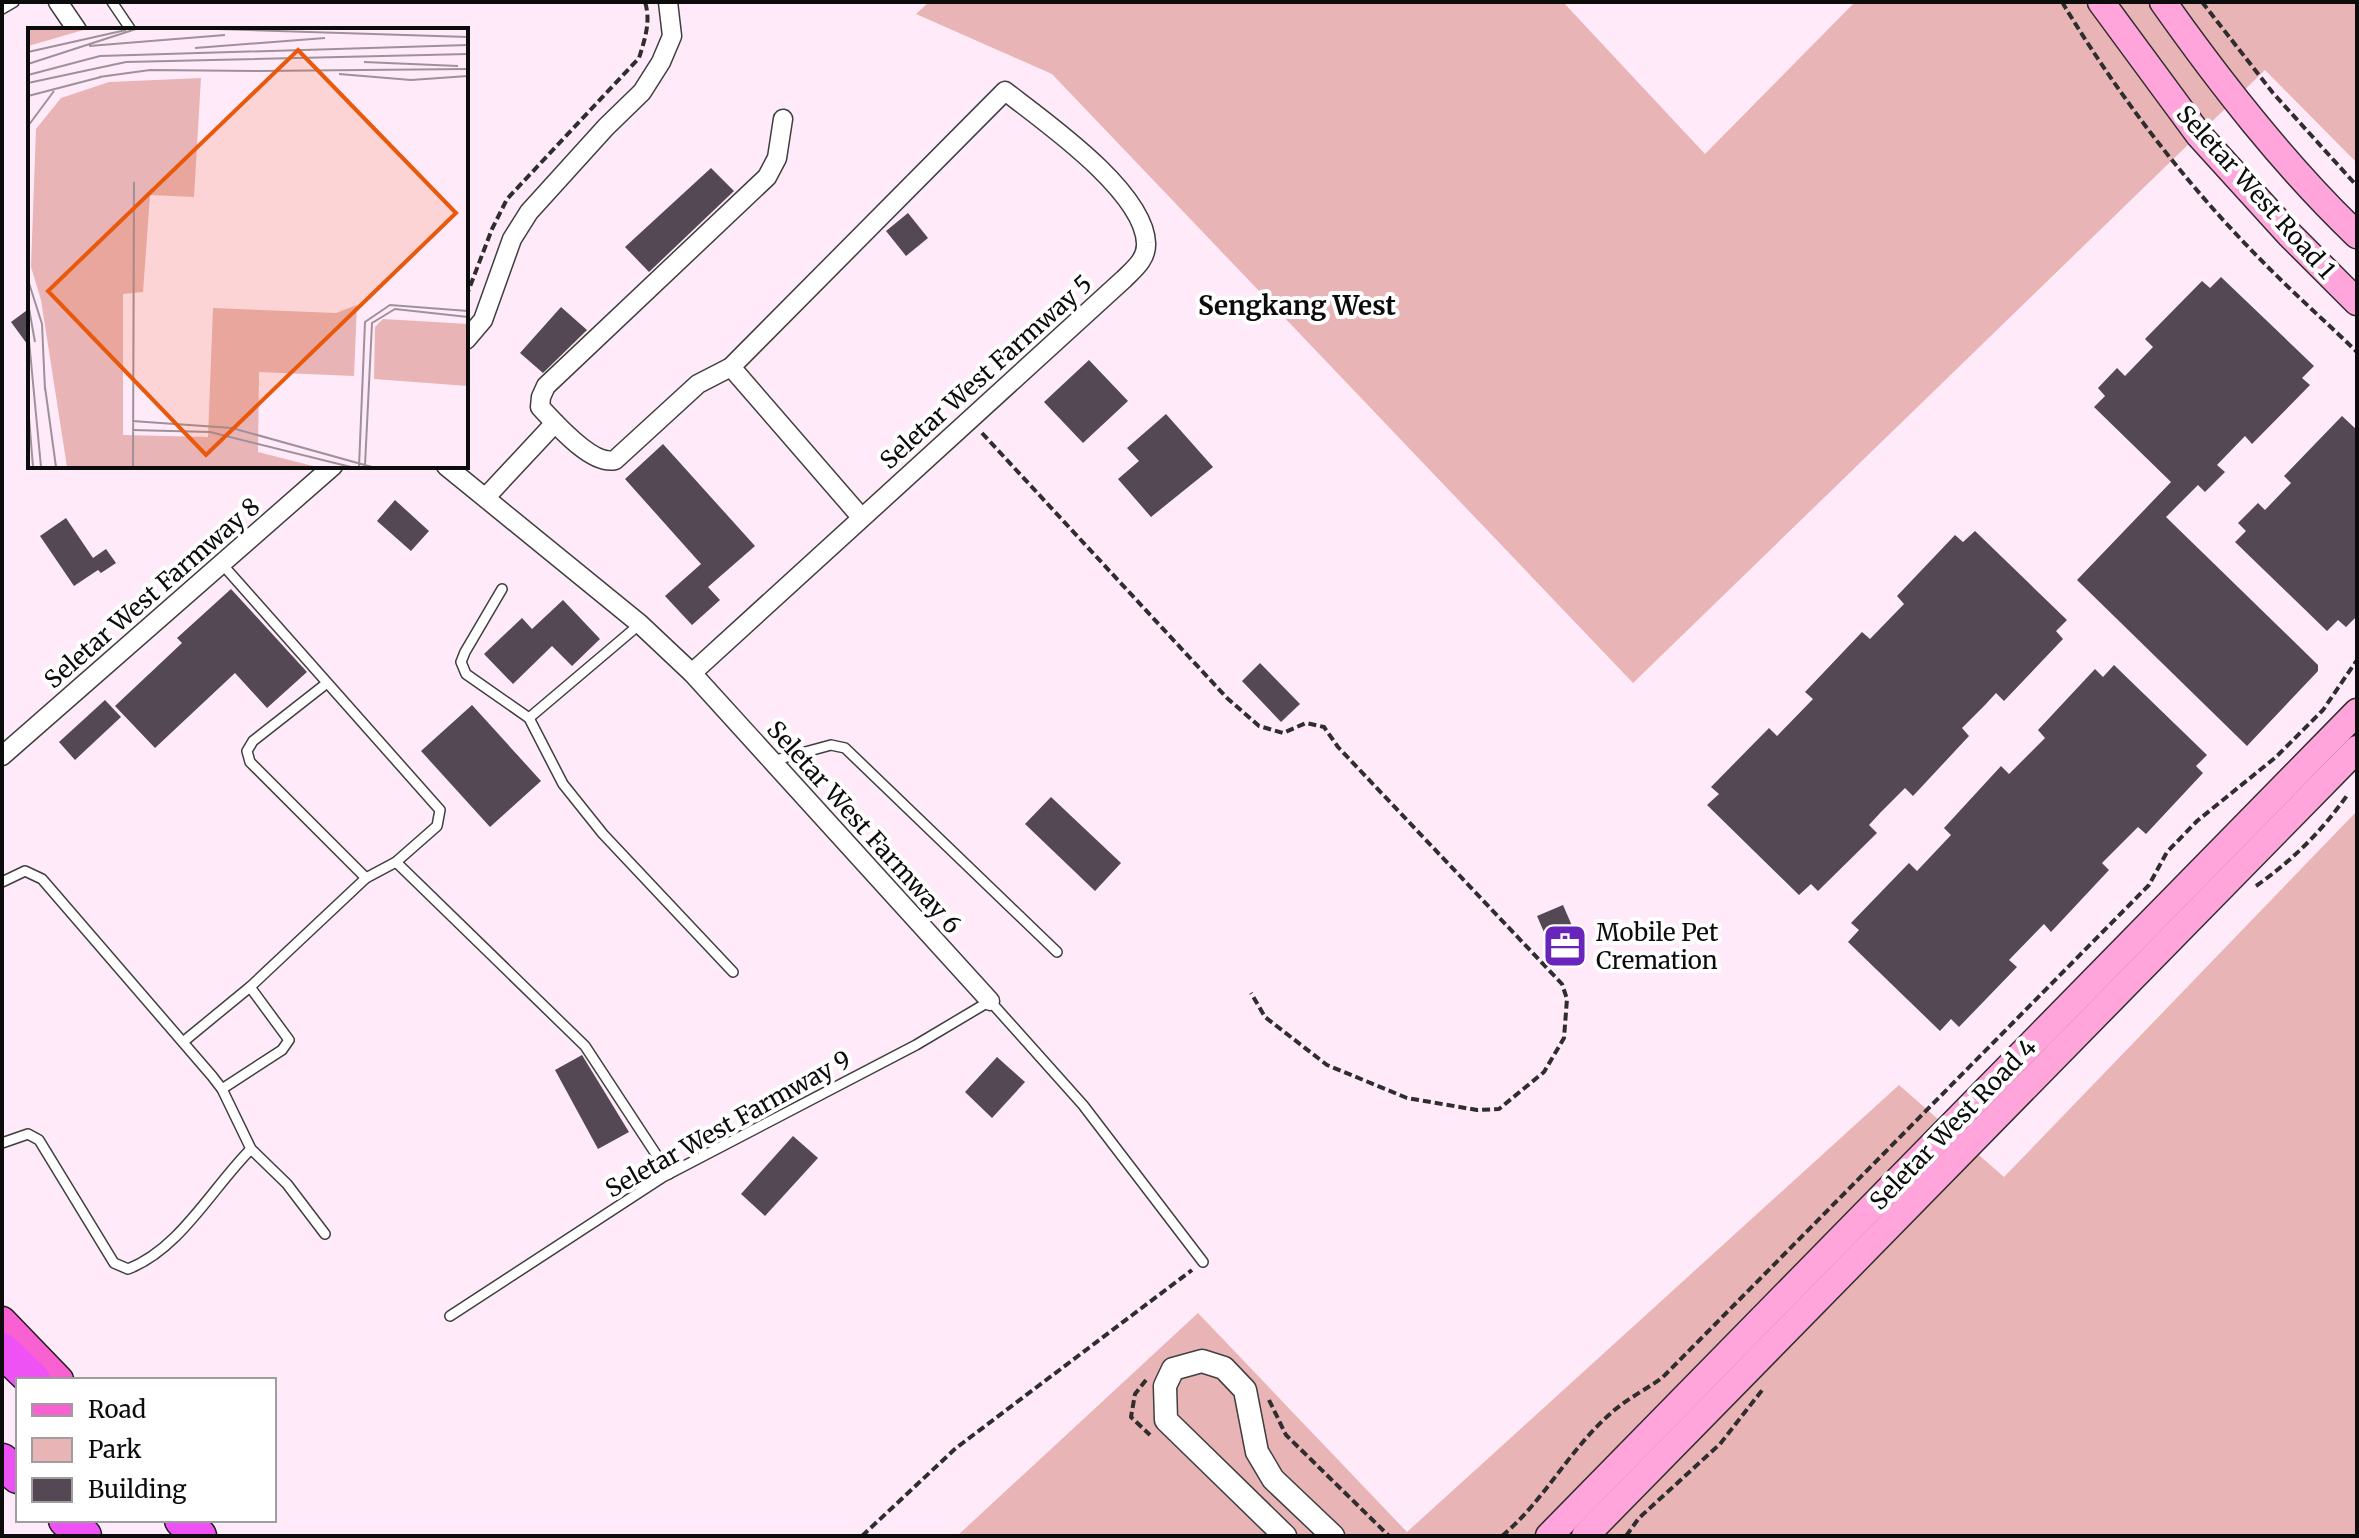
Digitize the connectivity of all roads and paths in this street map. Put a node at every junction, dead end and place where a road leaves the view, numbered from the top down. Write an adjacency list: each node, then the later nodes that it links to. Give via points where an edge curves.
1 (14, 2): 9 (lane)
2 (58, 2): 10 (street)
3 (112, 2): 11 (lane)
4 (668, 2): 16 (street, via 672,36 661,62 642,92 529,212 512,239 483,320)
5 (2062, 2): 17 (path, via 2159,144 2259,258)
6 (2101, 2): 15 (main road, Seletar West Road 1, via 2199,135)
7 (2163, 2): 14 (main road, Seletar West Road 1, via 2227,89 2319,199)
8 (2202, 2): 13 (path, via 2273,93)
9 (2, 9)
10 (76, 28)
11 (130, 28)
12 (783, 119): 20 (street, via 777,158 767,177 546,386 540,407)
13 (2357, 186)
14 (2357, 235)
15 (2357, 302)
16 (468, 338)
17 (2357, 352)
18 (731, 367): 19 (street, Seletar West Farmway 5, via 1005,91 1077,148 1117,189 1134,208 1146,245 1142,261 1124,279); 20 (street, via 698,384 615,460 597,459); 24 (street)
19 (970, 420): 24 (street, Seletar West Farmway 5); 42 (path, via 1227,698 1259,726 1283,733 1306,723 1324,727 1562,984 1567,999 1564,1038 1544,1072 1499,1109 1477,1110 1407,1098 1327,1065 1265,1017)
20 (555, 423): 23 (street)
21 (331, 468): 25 (street, Seletar West Farmway 8)
22 (449, 468): 23 (street, Seletar West Farmway 6)
23 (486, 497): 27 (street, Seletar West Farmway 6)
24 (861, 517): 29 (street, Seletar West Farmway 5)
25 (222, 564): 30 (lane); 34 (street, Seletar West Farmway 8)
26 (502, 589): 32 (lane, via 461,662 466,674)
27 (640, 624): 29 (street, Seletar West Farmway 6); 32 (lane)
28 (2357, 660): 67 (path, via 2323,710 2177,841 2149,885 1662,1378 1610,1413 1524,1518)
29 (692, 673): 35 (street, Seletar West Farmway 6)
30 (327, 683): 36 (lane, via 440,810 437,826); 37 (lane, via 247,751 250,762)
31 (2357, 712): 68 (main road, Seletar West Road 4)
32 (529, 718): 40 (lane, via 563,784 603,834)
33 (2357, 749): 69 (main road, Seletar West Road 4)
34 (2, 756)
35 (772, 761): 39 (lane, via 831,745 845,748); 43 (street, Seletar West Farmway 6)
36 (396, 862): 37 (lane); 48 (lane, via 585,1046)
37 (366, 878): 41 (lane)
38 (2, 882): 44 (lane, via 25,871 42,879)
39 (1057, 952)
40 (733, 972)
41 (250, 987): 44 (lane); 45 (lane, via 289,1040)
42 (1251, 993)
43 (990, 1001): 48 (lane, Seletar West Farmway 9); 50 (lane, Seletar West Farmway 6, via 1083,1105)
44 (183, 1042): 45 (lane)
45 (222, 1089): 47 (lane)
46 (2, 1143): 47 (lane, via 28,1134 39,1140 114,1263 128,1269 144,1263 183,1227)
47 (251, 1149): 49 (lane, via 287,1184)
48 (669, 1174): 51 (lane, Seletar West Farmway 9)
49 (325, 1234)
50 (1203, 1262): 63 (path, via 956,1448)
51 (450, 1316)
52 (2, 1321): 56 (main road)
53 (2, 1350): 55 (highway)
54 (1153, 1370): 58 (path, via 1135,1394 1131,1417)
55 (31, 1378)
56 (57, 1378)
57 (1269, 1398): 66 (path, via 1286,1435)
58 (1154, 1438)
59 (68, 1522): 61 (highway)
60 (184, 1522): 62 (highway)
61 (84, 1536)
62 (199, 1536)
63 (862, 1536)
64 (1285, 1536): 65 (street, via 1166,1420 1165,1386 1173,1369 1202,1361 1224,1368 1245,1390 1257,1452 1273,1479)
65 (1333, 1536)
66 (1389, 1536)
67 (1502, 1536)
68 (1549, 1536)
69 (1585, 1536)

